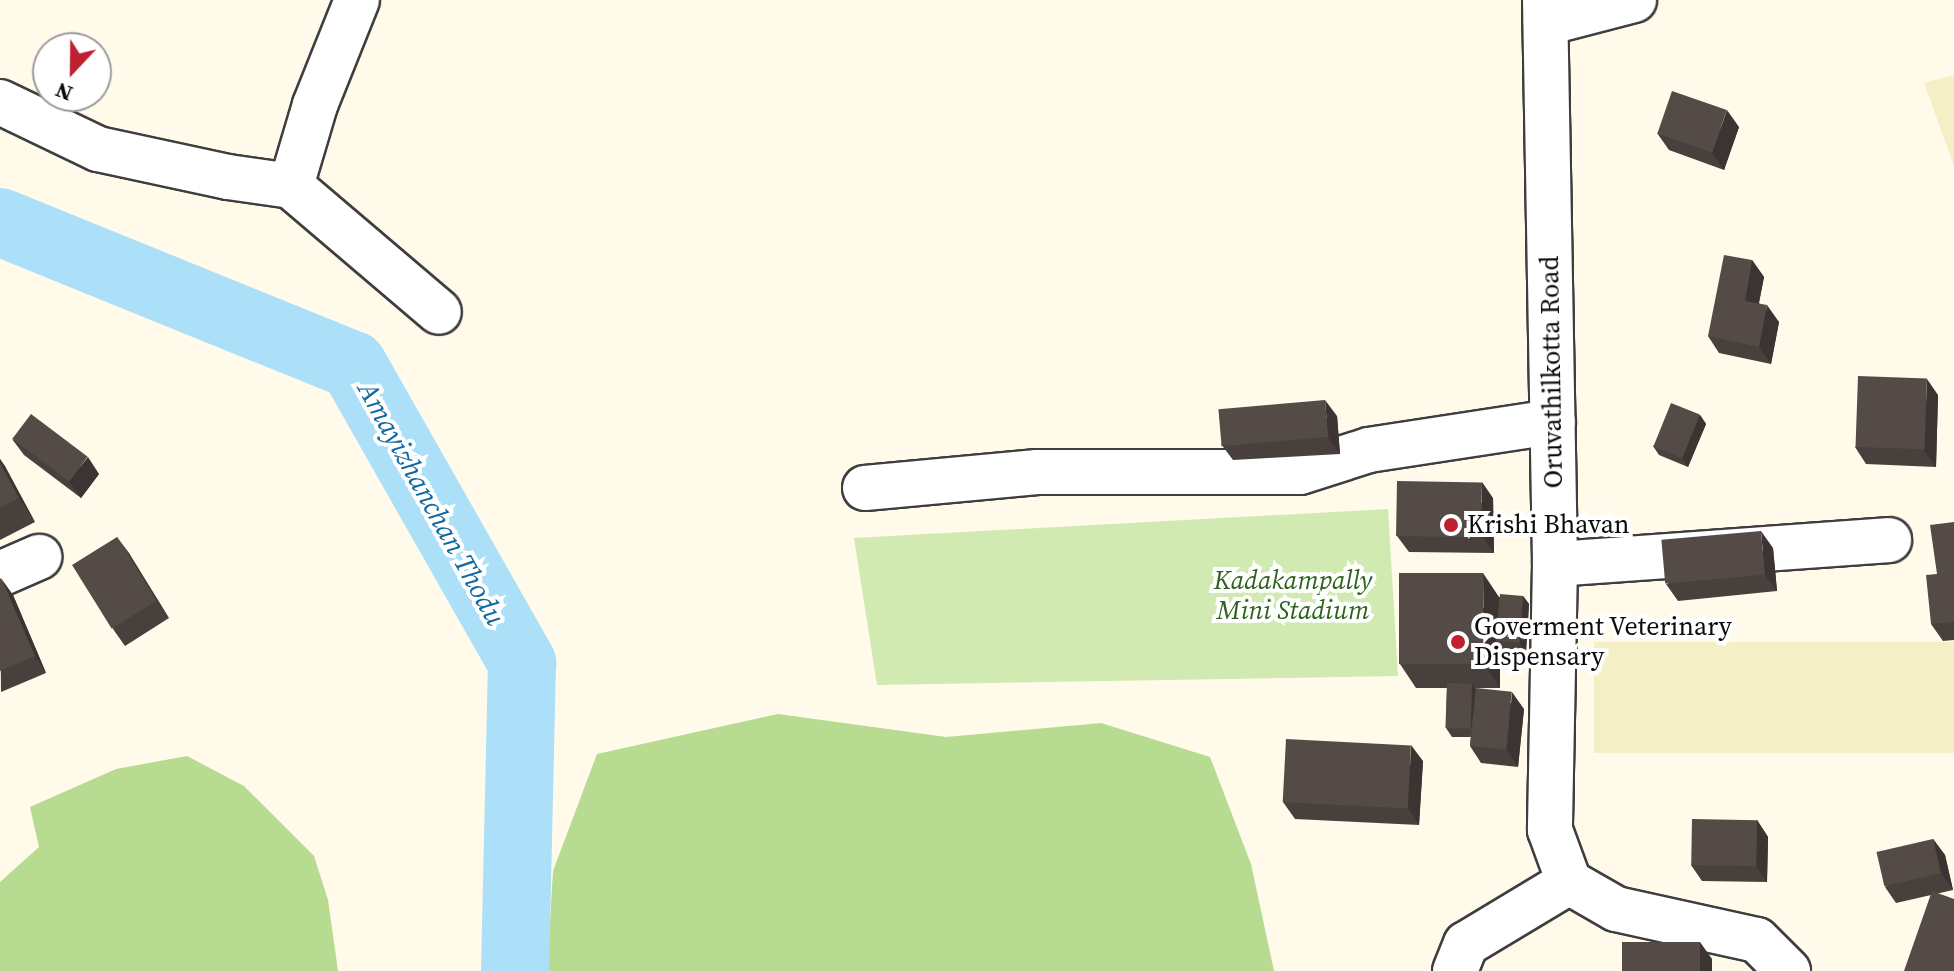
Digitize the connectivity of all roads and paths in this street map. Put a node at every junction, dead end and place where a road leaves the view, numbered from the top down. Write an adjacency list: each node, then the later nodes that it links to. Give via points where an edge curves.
1 (357, 0): 5 (street, via 315,105)
2 (1634, 0): 3 (street)
3 (1546, 12): 7 (street, Oruvathilkotta Road)
4 (0, 102): 5 (street, via 98,149)
5 (291, 186): 6 (street)
6 (439, 312)
7 (1553, 422): 8 (street, via 1369,450 1300,472 1037,472); 10 (street, Oruvathilkotta Road)
8 (865, 488)
9 (1889, 540): 10 (street)
10 (1555, 564): 11 (street, Oruvathilkotta Road, via 1550,830)
11 (1569, 882): 12 (street, via 1466,944); 13 (street, via 1616,909 1757,940)
12 (1455, 971)
13 (1788, 971)

